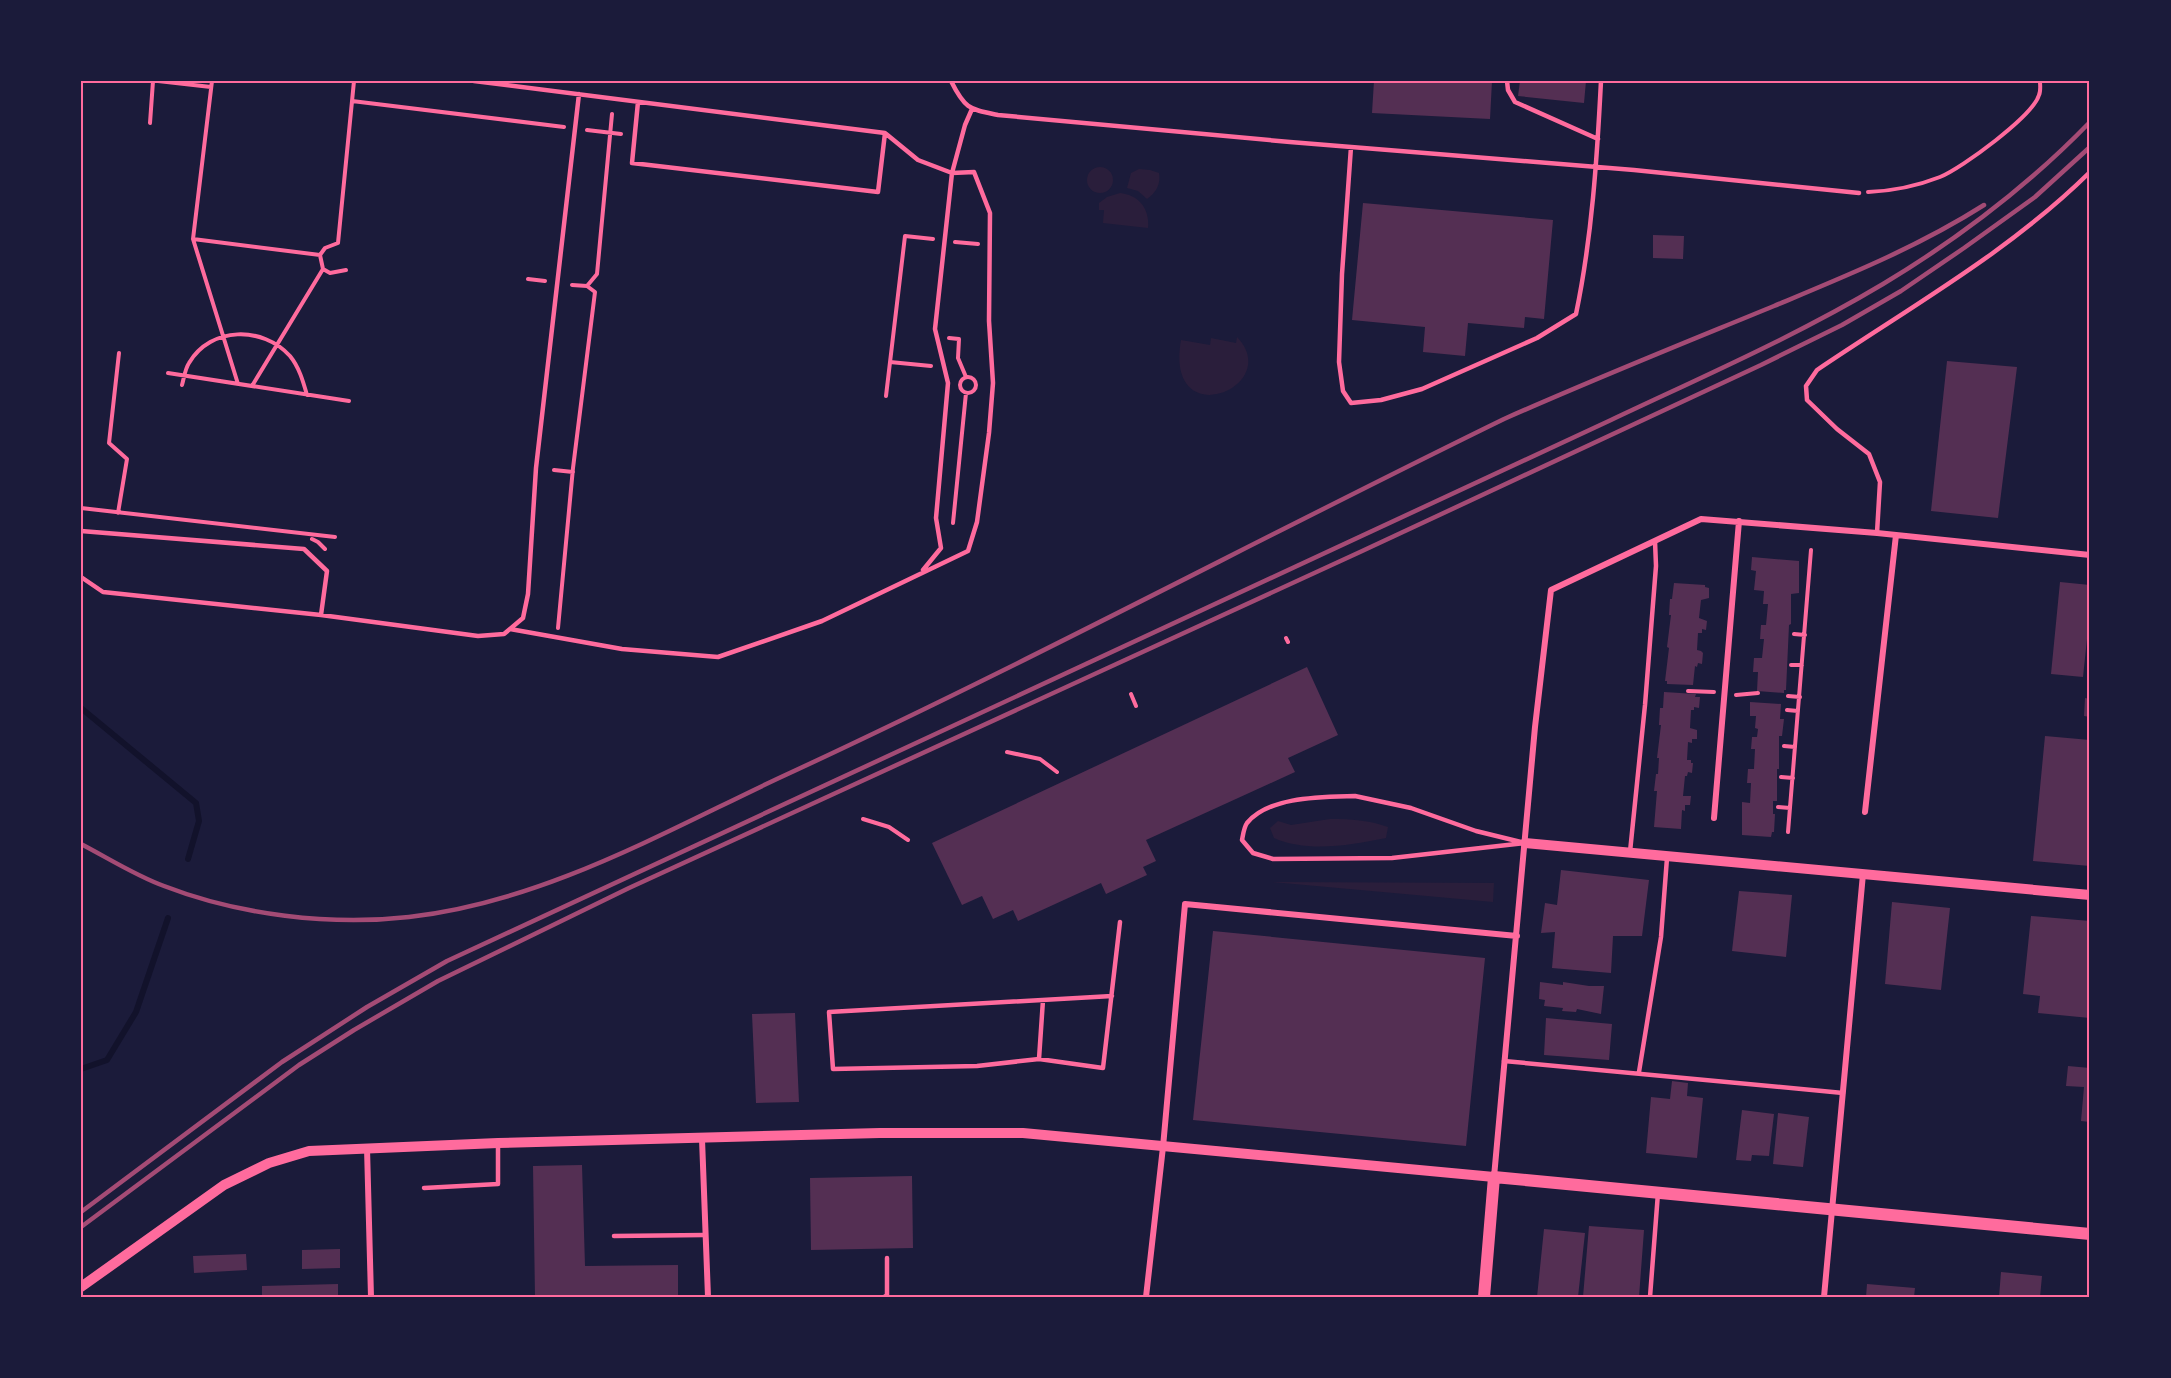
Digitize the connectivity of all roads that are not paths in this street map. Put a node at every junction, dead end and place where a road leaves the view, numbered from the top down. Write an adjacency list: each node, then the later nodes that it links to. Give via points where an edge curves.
1 (474, 81): 5 (lane)
2 (951, 81): 7 (lane, via 960,99)
3 (1508, 81): 9 (lane, via 1515,102)
4 (1601, 81): 9 (lane)
5 (579, 94): 6 (lane); 24 (lane, via 536,468 528,594 523,618)
6 (638, 102): 8 (lane); 8 (lane, via 632,163 878,192)
7 (972, 109): 10 (lane, via 998,115); 13 (lane)
8 (885, 133): 13 (lane, via 918,160)
9 (1598, 139): 11 (lane)
10 (1351, 147): 11 (lane); 11 (lane, via 1339,362 1343,391 1351,403 1381,400 1422,388 1537,338 1576,314 1587,261)
11 (1596, 168): 14 (lane)
12 (2090, 172): 17 (lane, via 2057,204 1949,285 1817,370 1806,386 1807,400 1869,454 1880,482)
13 (952, 174): 21 (lane, via 935,329 948,383 936,518 941,548); 21 (lane, via 974,172 990,213 993,383 977,522 968,551)
14 (1859, 193)
15 (1739, 521): 17 (street); 19 (street, via 1701,519); 26 (street)
16 (81, 531): 23 (lane, via 304,549 327,571)
17 (1877, 533): 18 (street)
18 (1896, 535): 20 (street); 25 (street)
19 (1655, 541): 27 (street, via 1551,590); 28 (lane, via 1645,705)
20 (2090, 555)
21 (921, 572): 24 (lane, via 822,621 718,657 622,649)
22 (81, 578): 23 (lane, via 103,592)
23 (321, 615): 24 (lane, via 478,636 504,634)
24 (510, 629)
25 (1865, 812)
26 (1714, 818)
27 (1525, 843): 27 (lane, via 1411,808 1355,796 1306,798 1266,808 1246,823 1242,840 1253,853 1273,859 1392,858); 28 (street); 33 (street)
28 (1630, 852): 29 (street)
29 (1667, 855): 30 (street); 38 (lane, via 1661,937)
30 (1863, 873): 31 (street); 39 (street)
31 (2090, 895)
32 (1120, 922): 34 (lane)
33 (1516, 936): 37 (street); 42 (street, via 1185,904)
34 (1112, 996): 35 (lane); 36 (lane, via 1103,1068)
35 (1044, 1000): 36 (lane); 36 (lane, via 829,1012 833,1069 977,1066)
36 (1039, 1059)
37 (1504, 1061): 38 (lane); 44 (street)
38 (1639, 1072): 39 (lane)
39 (1843, 1093): 47 (street)
40 (702, 1138): 41 (street); 42 (street, via 1012,1133); 49 (street)
41 (498, 1143): 43 (street); 45 (lane, via 498,1184)
42 (1163, 1147): 44 (street); 56 (street)
43 (367, 1148): 52 (street, via 309,1151 246,1173); 53 (street)
44 (1494, 1177): 46 (main road); 57 (main road)
45 (424, 1188)
46 (1659, 1193): 47 (main road); 58 (lane)
47 (1832, 1209): 48 (main road); 59 (street)
48 (2090, 1234)
49 (705, 1235): 50 (lane); 54 (street)
50 (614, 1236)
51 (887, 1258): 55 (lane)
52 (81, 1287)
53 (371, 1297)
54 (708, 1297)
55 (884, 1297)
56 (1146, 1297)
57 (1484, 1297)
58 (1650, 1297)
59 (1824, 1297)

